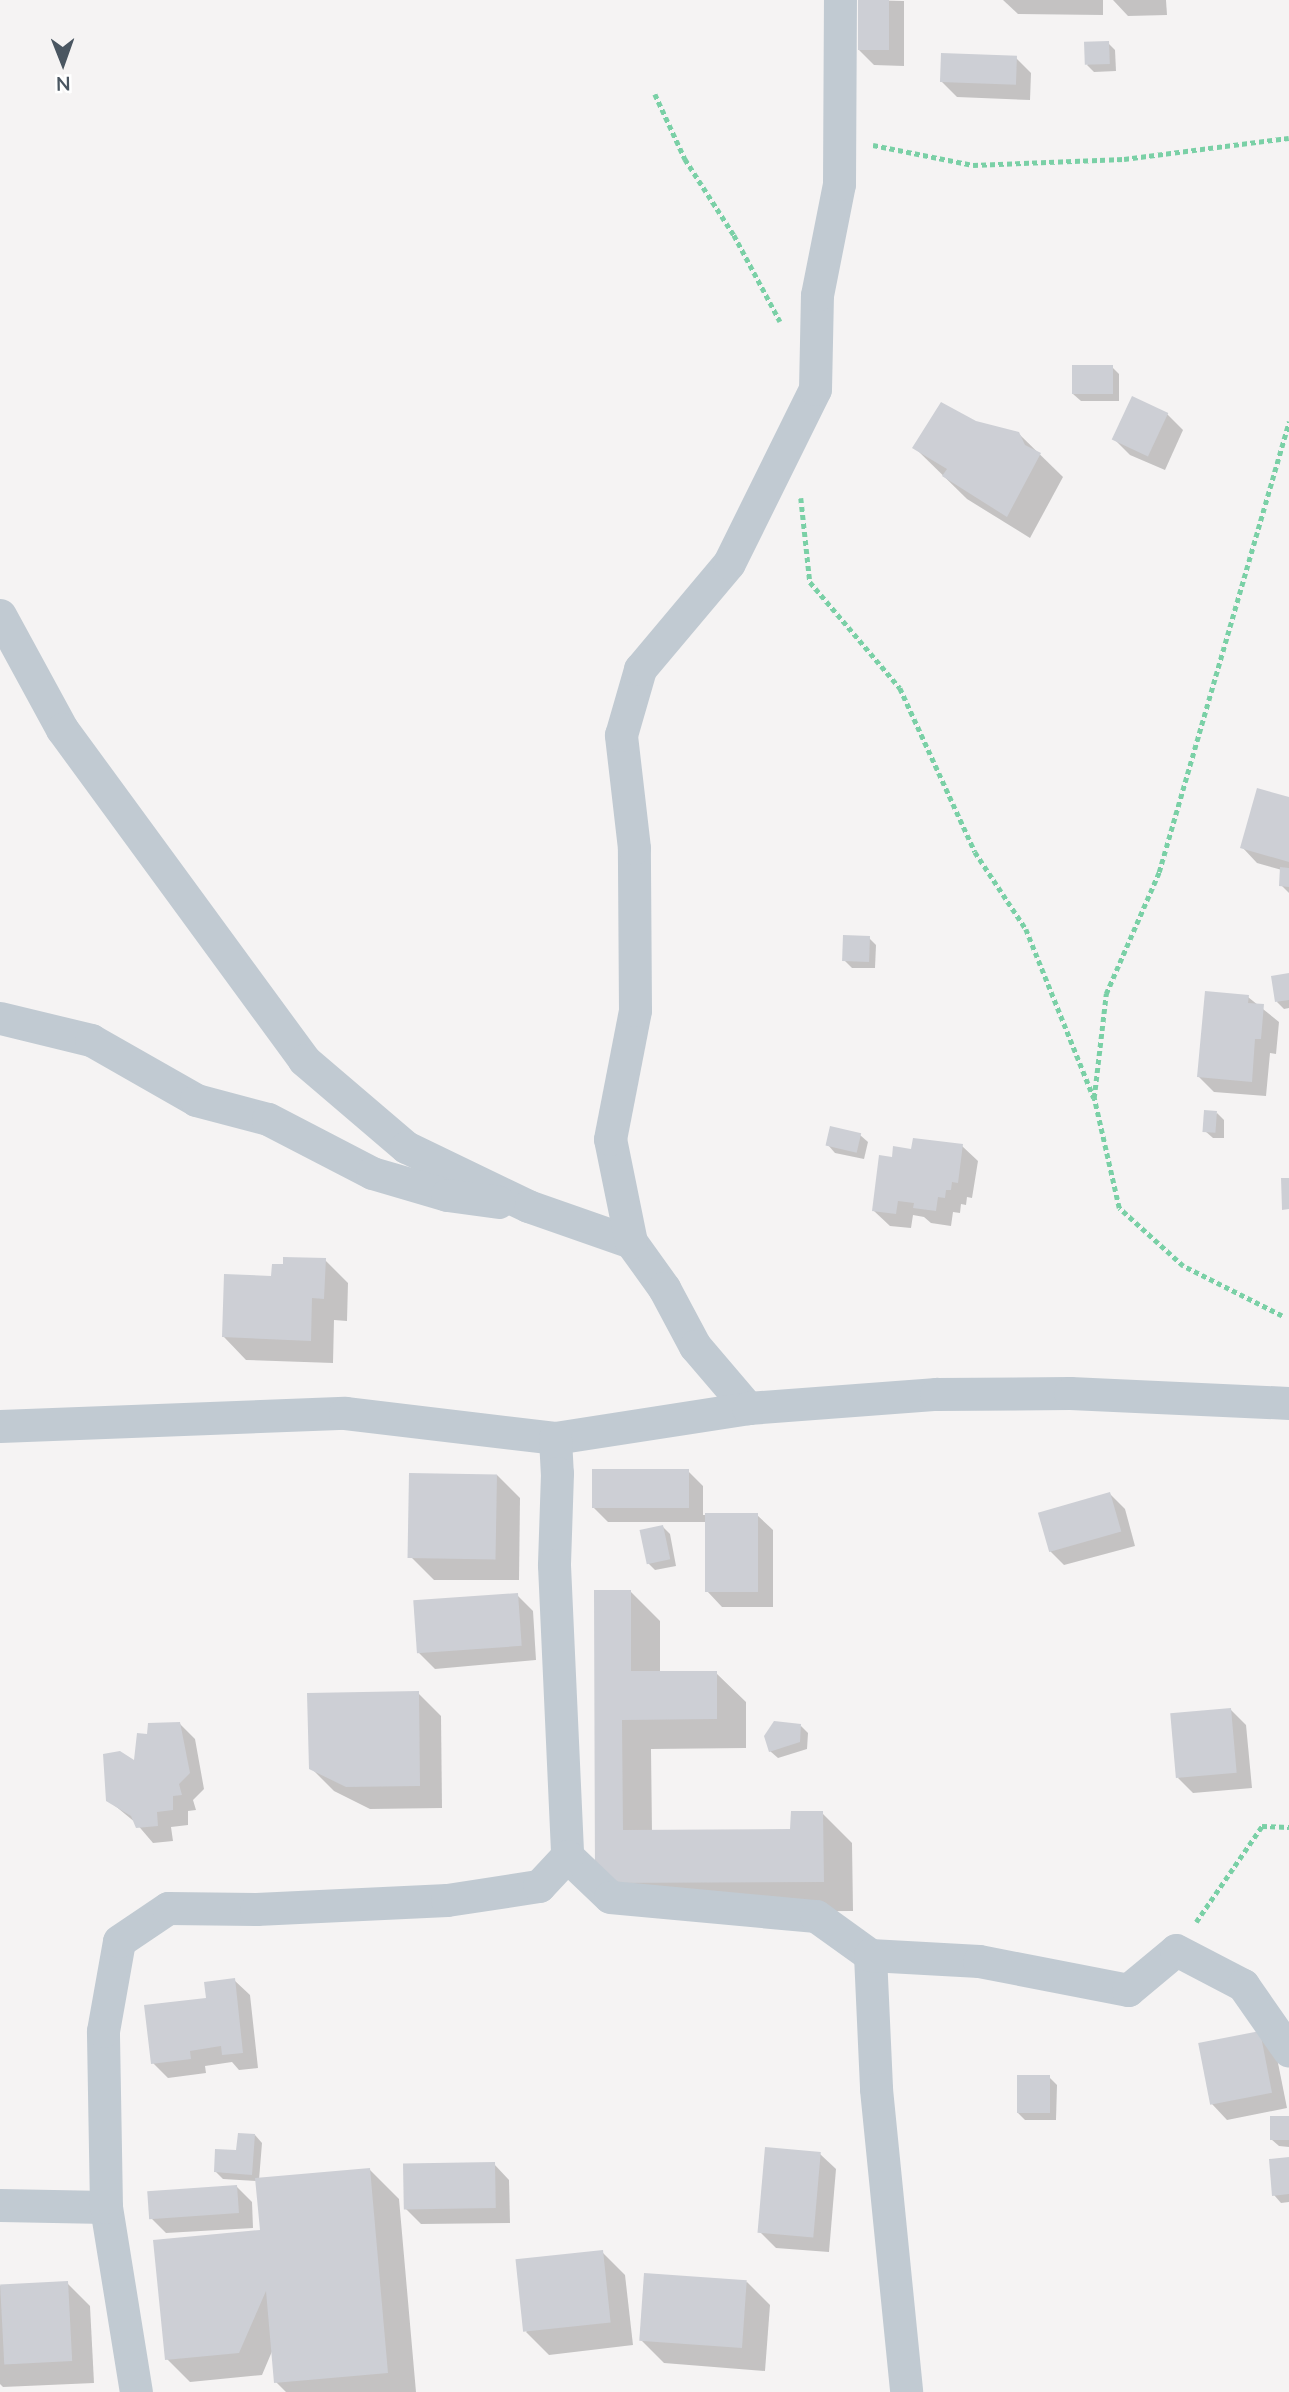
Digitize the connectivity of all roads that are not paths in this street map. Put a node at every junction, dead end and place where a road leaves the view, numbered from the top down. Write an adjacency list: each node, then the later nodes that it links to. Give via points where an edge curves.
1 (840, 0): 5 (street, via 839,184 817,295 815,389 729,563 640,669 621,735 634,848 635,1010 610,1139)
2 (0, 615): 4 (street, via 62,729 304,1060 405,1147)
3 (0, 1018): 4 (street, via 91,1040 196,1100 268,1119 372,1173 447,1195)
4 (528, 1206): 5 (street)
5 (631, 1242): 7 (street, via 664,1288 695,1346)
6 (1289, 1404): 7 (street, via 1070,1393 962,1394)
7 (748, 1408): 9 (street)
8 (0, 1426): 9 (street, via 345,1413)
9 (555, 1438): 10 (street, via 554,1565)
10 (567, 1856): 11 (street, via 610,1897 816,1916); 14 (street, via 540,1886 447,1900 256,1909 168,1908 119,1941 103,2031)
11 (870, 1955): 12 (street, via 979,1961 1128,1990 1176,1950 1243,1985); 16 (street, via 876,2089)
12 (1289, 2051)
13 (0, 2205): 14 (street)
14 (106, 2207): 15 (street)
15 (136, 2392)
16 (906, 2392)

